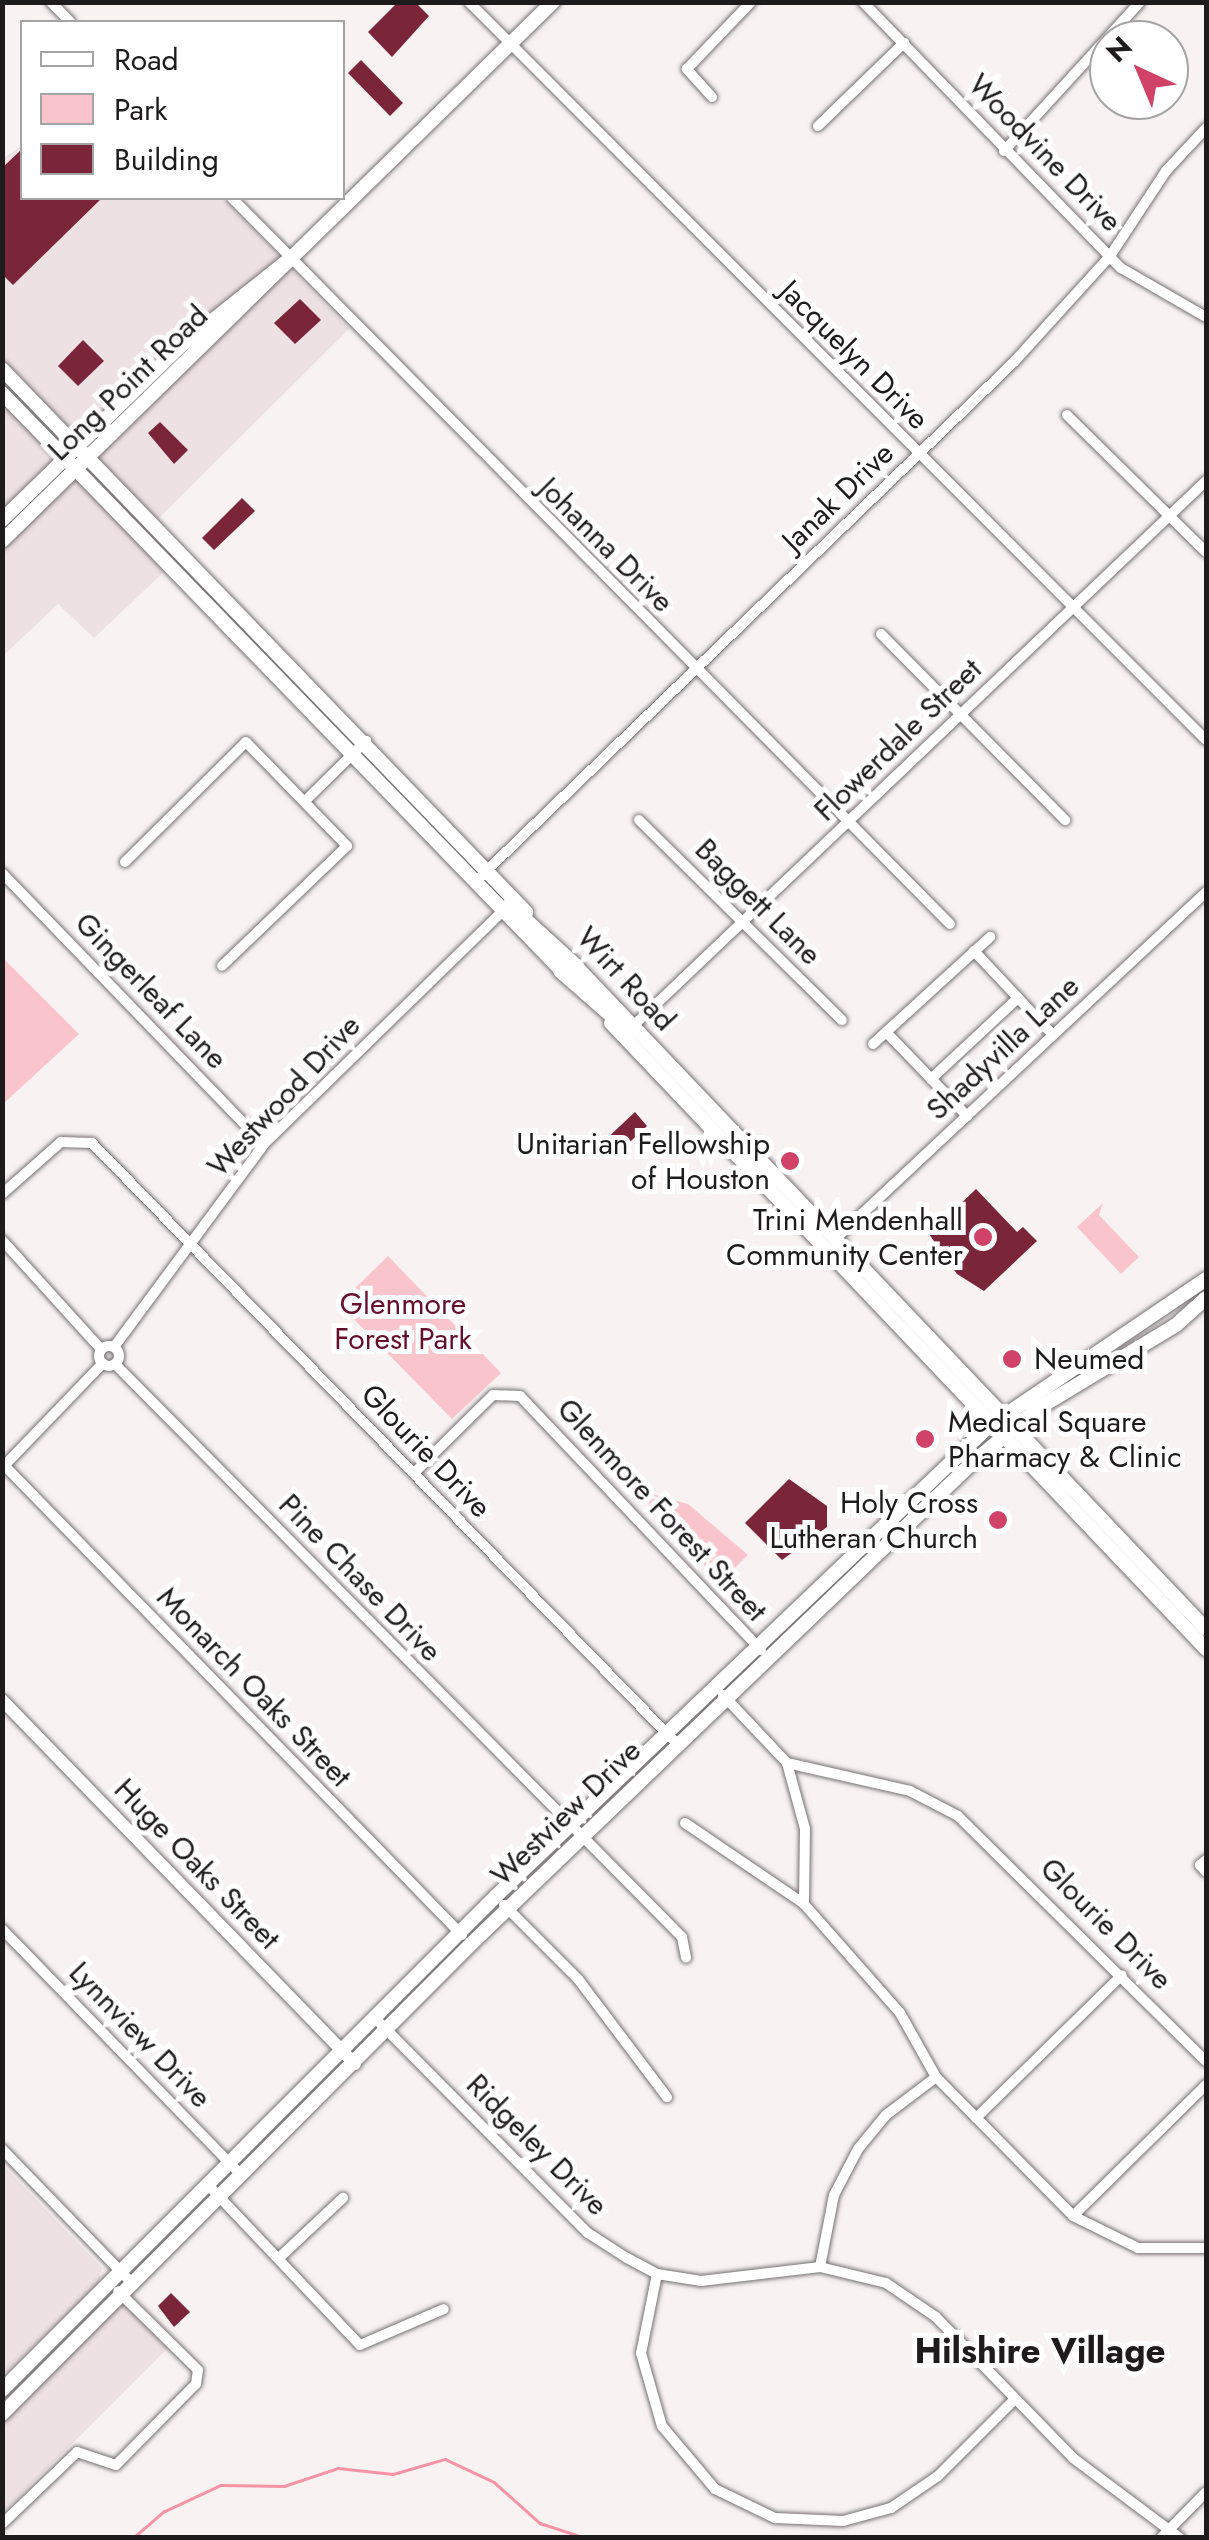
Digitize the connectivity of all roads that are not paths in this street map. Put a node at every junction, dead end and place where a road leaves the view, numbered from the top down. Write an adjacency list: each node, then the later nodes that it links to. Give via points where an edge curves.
1 (469, 2): 6 (street, Jacquelyn Drive)
2 (552, 2): 6 (main road, Long Point Road)
3 (751, 2): 8 (street, via 687,70)
4 (862, 2): 7 (street, Woodvine Drive)
5 (1140, 2): 11 (street)
6 (510, 44): 14 (main road, Long Point Road); 20 (street, Jacquelyn Drive)
7 (904, 44): 9 (street); 11 (street, Woodvine Drive)
8 (712, 97)
9 (818, 126)
10 (1206, 128): 13 (street, Janak Drive, via 1166,171)
11 (1004, 152): 13 (street, Woodvine Drive)
12 (234, 200): 14 (street, Johanna Drive)
13 (1110, 256): 15 (street, Woodvine Drive, via 1155,294); 20 (street, Janak Drive)
14 (288, 261): 19 (main road, Long Point Road, via 212,318); 21 (main road, Long Point Road); 33 (street, Johanna Drive)
15 (1206, 316)
16 (2, 368): 19 (main road)
17 (2, 393): 22 (main road)
18 (1067, 415): 25 (street)
19 (78, 445): 21 (main road); 22 (main road, Long Point Road)
20 (918, 455): 30 (street, Jacquelyn Drive); 33 (street, Janak Drive)
21 (90, 457): 23 (main road, Long Point Road); 29 (main road)
22 (66, 458): 23 (main road); 26 (main road, Long Point Road)
23 (78, 470): 27 (main road, Long Point Road); 31 (main road)
24 (1206, 481): 25 (street, Flowerdale Street)
25 (1169, 516): 28 (street); 30 (street, Flowerdale Street)
26 (2, 520)
27 (2, 542)
28 (1206, 552)
29 (230, 600): 31 (main road); 36 (main road)
30 (1073, 608): 34 (street, Flowerdale Street); 35 (street, Jacquelyn Drive)
31 (218, 612): 36 (main road)
32 (881, 634): 34 (street)
33 (697, 669): 40 (street, Johanna Drive); 43 (street, Janak Drive)
34 (962, 714): 39 (street); 40 (street, Flowerdale Street)
35 (1206, 740)
36 (361, 746): 37 (street); 43 (main road)
37 (305, 801): 41 (street, via 246,742); 50 (street, via 347,846)
38 (638, 820): 46 (street, Baggett Lane)
39 (1065, 820)
40 (848, 822): 46 (street, Flowerdale Street); 47 (street, Johanna Drive)
41 (125, 862)
42 (2, 873): 59 (street, Gingerleaf Lane)
43 (482, 875): 45 (main road)
44 (1206, 892): 55 (street, Shadyvilla Lane)
45 (509, 905): 53 (main road); 59 (street, Westwood Drive)
46 (742, 923): 52 (street, Baggett Lane); 53 (street, Flowerdale Street)
47 (950, 924)
48 (990, 937): 49 (street)
49 (974, 951): 51 (street); 54 (street)
50 (222, 966)
51 (1018, 998): 55 (street); 57 (street)
52 (842, 1020)
53 (628, 1031): 62 (main road, Wirt Road); 72 (main road, Wirt Road)
54 (886, 1032): 56 (street); 57 (street)
55 (1053, 1036): 58 (street, Shadyvilla Lane)
56 (873, 1044)
57 (932, 1079): 58 (street)
58 (967, 1116): 62 (street, Shadyvilla Lane)
59 (264, 1144): 63 (street, Westwood Drive)
60 (2, 1194): 63 (street, Glourie Drive, via 61,1142 83,1138)
61 (2, 1240): 69 (street)
62 (834, 1240): 72 (main road, Wirt Road)
63 (190, 1244): 69 (street, Westwood Drive); 75 (street, Glourie Drive)
64 (1206, 1280): 66 (main road, Westview Drive)
65 (1206, 1298): 67 (main road, Westview Drive)
66 (1165, 1313): 67 (main road); 68 (main road, Westview Drive)
67 (1176, 1326): 68 (main road, Westview Drive)
68 (1130, 1346): 72 (main road, Westview Drive); 73 (main road, Westview Drive)
69 (107, 1348): 70 (street); 71 (street)
70 (102, 1364): 71 (street); 74 (street)
71 (115, 1364): 86 (street, Pine Chase Drive)
72 (994, 1422): 73 (main road, Wirt Road); 78 (main road, Westview Drive)
73 (1005, 1434): 76 (main road, Wirt Road); 77 (main road, Wirt Road); 78 (main road, Westview Drive)
74 (3, 1465): 94 (street, Monarch Oaks Street)
75 (414, 1474): 78 (street, Glenmore Forest Street, via 494,1396 520,1396); 82 (street, Glourie Drive)
76 (1206, 1628)
77 (1206, 1650)
78 (763, 1652): 79 (main road, Westview Drive); 80 (main road, Westview Drive)
79 (714, 1686): 80 (street); 82 (main road, Westview Drive)
80 (726, 1698): 83 (main road, Westview Drive); 84 (street)
81 (2, 1700): 99 (street, Huge Oaks Street)
82 (665, 1733): 83 (street, Glourie Drive); 86 (main road, Westview Drive)
83 (677, 1744): 87 (main road, Westview Drive)
84 (787, 1764): 91 (street, via 805,1828); 96 (street, Glourie Drive, via 910,1791 958,1816)
85 (684, 1823): 91 (street)
86 (568, 1826): 87 (street, Pine Chase Drive); 90 (main road, Westview Drive)
87 (580, 1838): 92 (main road, Westview Drive); 95 (street, Pine Chase Drive, via 682,1938)
88 (1206, 1860): 89 (street, via 1200,1866)
89 (1206, 1872)
90 (496, 1896): 92 (street); 94 (main road, Westview Drive)
91 (804, 1904): 102 (street, via 900,2013)
92 (507, 1909): 94 (main road, Westview Drive); 104 (street, via 578,1978)
93 (2, 1928): 107 (street, Lynnview Drive)
94 (466, 1938): 97 (main road, Westview Drive); 98 (main road, Westview Drive)
95 (686, 1958)
96 (1122, 1974): 100 (street, Glourie Drive); 105 (street)
97 (376, 2019): 98 (street, Ridgeley Drive); 99 (main road, Westview Drive)
98 (388, 2031): 101 (main road, Westview Drive); 115 (street, Ridgeley Drive, via 588,2233)
99 (344, 2052): 101 (street, Huge Oaks Street); 107 (main road, Westview Drive)
100 (1206, 2062)
101 (354, 2064): 108 (main road, Westview Drive)
102 (936, 2077): 105 (street); 114 (street, via 886,2115 849,2163 826,2220)
103 (1206, 2085): 111 (street)
104 (666, 2097)
105 (976, 2118): 111 (street)
106 (2, 2148): 116 (street)
107 (230, 2164): 108 (street, Lynnview Drive); 109 (main road, Westview Drive)
108 (242, 2176): 109 (main road, Westview Drive)
109 (214, 2192): 113 (street); 116 (main road, Westview Drive)
110 (343, 2198): 113 (street)
111 (1073, 2216): 112 (street, via 1138,2248)
112 (1206, 2248)
113 (278, 2258): 117 (street, via 360,2345)
114 (820, 2266): 115 (street, Ridgeley Drive, via 731,2282); 119 (street, Ridgeley Drive, via 867,2276 915,2299)
115 (657, 2274): 119 (street, via 641,2353 662,2426 715,2489 775,2518 842,2521 891,2508 938,2476)
116 (125, 2284): 118 (main road, Westview Drive, via 110,2284); 120 (main road, Westview Drive); 122 (street, via 198,2370 196,2384 116,2465 78,2452)
117 (444, 2310)
118 (2, 2390)
119 (1016, 2400): 123 (street, Ridgeley Drive, via 1073,2458)
120 (2, 2414)
121 (1206, 2492): 123 (street)
122 (2, 2524)
123 (1170, 2528): 124 (street); 125 (street, Ridgeley Drive)
124 (1161, 2538)
125 (1180, 2538)

